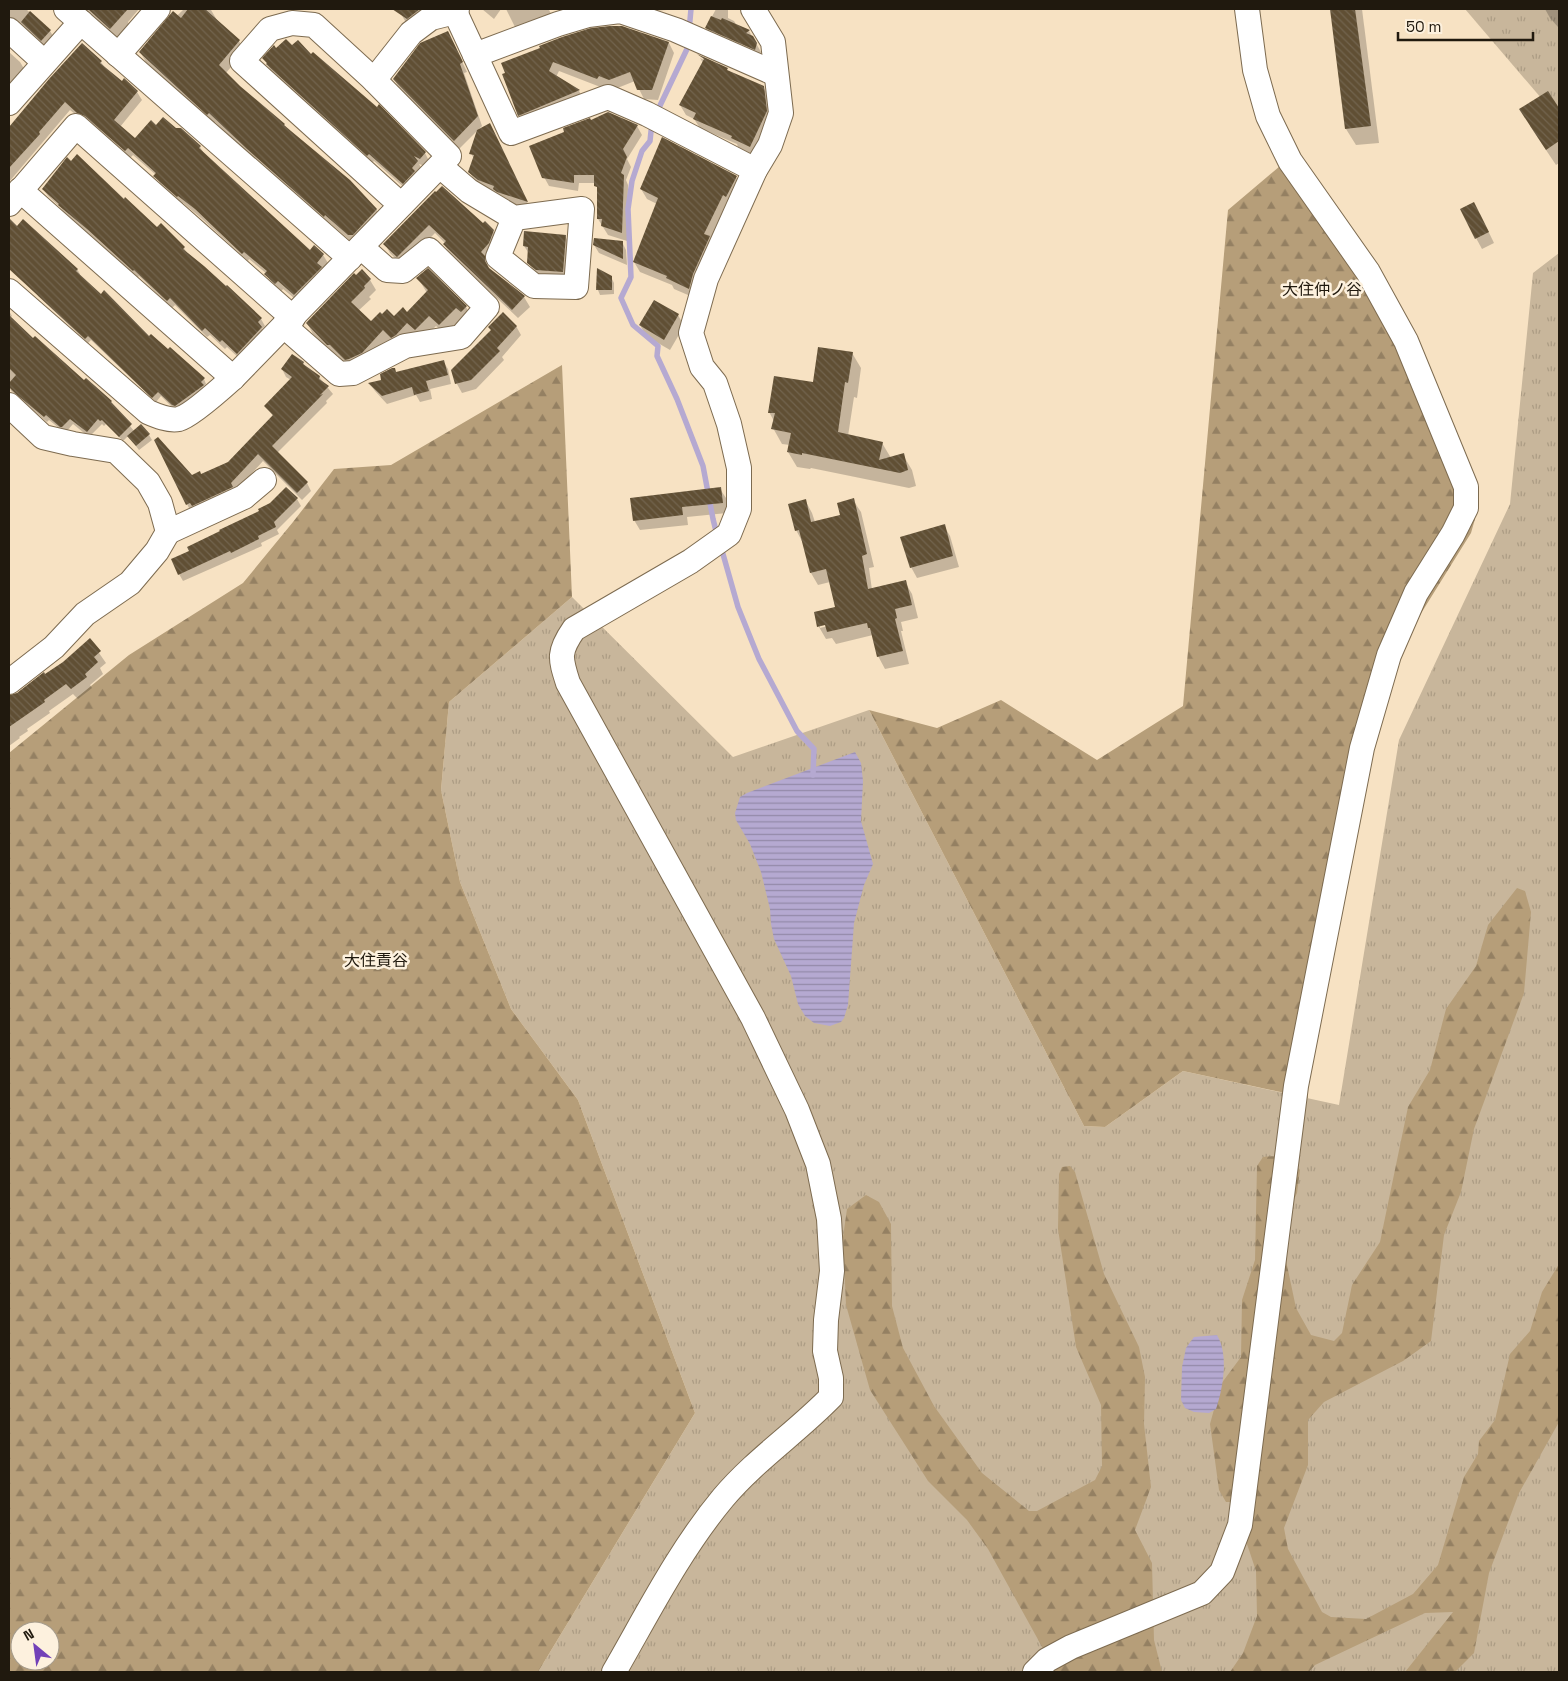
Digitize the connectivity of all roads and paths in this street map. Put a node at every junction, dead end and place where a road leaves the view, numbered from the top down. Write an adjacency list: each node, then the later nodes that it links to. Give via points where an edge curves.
1 (158, 9): 8 (street)
2 (753, 9): 11 (street, via 773,42)
3 (1247, 9): 28 (street, via 1255,70 1268,116 1290,161 1368,272 1406,341 1466,488 1466,508 1412,602 1389,655 1362,748 1296,1086 1240,1524 1222,1572 1202,1593 1071,1647 1047,1660)
4 (456, 10): 9 (street); 12 (street, via 431,18 411,33)
5 (634, 12): 9 (street, via 588,15); 11 (street)
6 (74, 15): 8 (street); 10 (street)
7 (9, 30): 10 (street)
8 (118, 54): 19 (street)
9 (475, 55): 15 (street, via 511,133 608,97)
10 (44, 62): 13 (street)
11 (776, 74): 15 (street, via 781,113 770,145)
12 (374, 80): 14 (street, via 449,156); 17 (street, via 314,25 292,23 270,29 242,61)
13 (9, 102)
14 (440, 166): 17 (street); 18 (street, via 469,192)
15 (755, 170): 27 (street, via 706,279 691,333 702,367 714,383 729,424 739,468 739,509 729,534 691,561 574,629 564,643 561,660 568,683 757,1026 797,1110 818,1164 829,1219 832,1272 824,1351 831,1378 831,1397 724,1498 681,1554)
16 (14, 197): 21 (street, via 76,126); 22 (street)
17 (401, 205): 19 (street)
18 (514, 218)
19 (355, 252): 21 (street); 21 (street, via 387,270 403,271 429,250 487,307 461,336 405,346 353,374 339,374)
20 (9, 291): 22 (street, via 148,412 180,419)
21 (288, 322): 22 (street)
22 (233, 378)
23 (9, 405): 25 (street, via 43,437 116,451 148,482 160,503)
24 (264, 480): 25 (street, via 244,498)
25 (168, 532): 26 (street, via 130,583 85,614 54,646)
26 (9, 682)
27 (614, 1672)
28 (1035, 1672)

